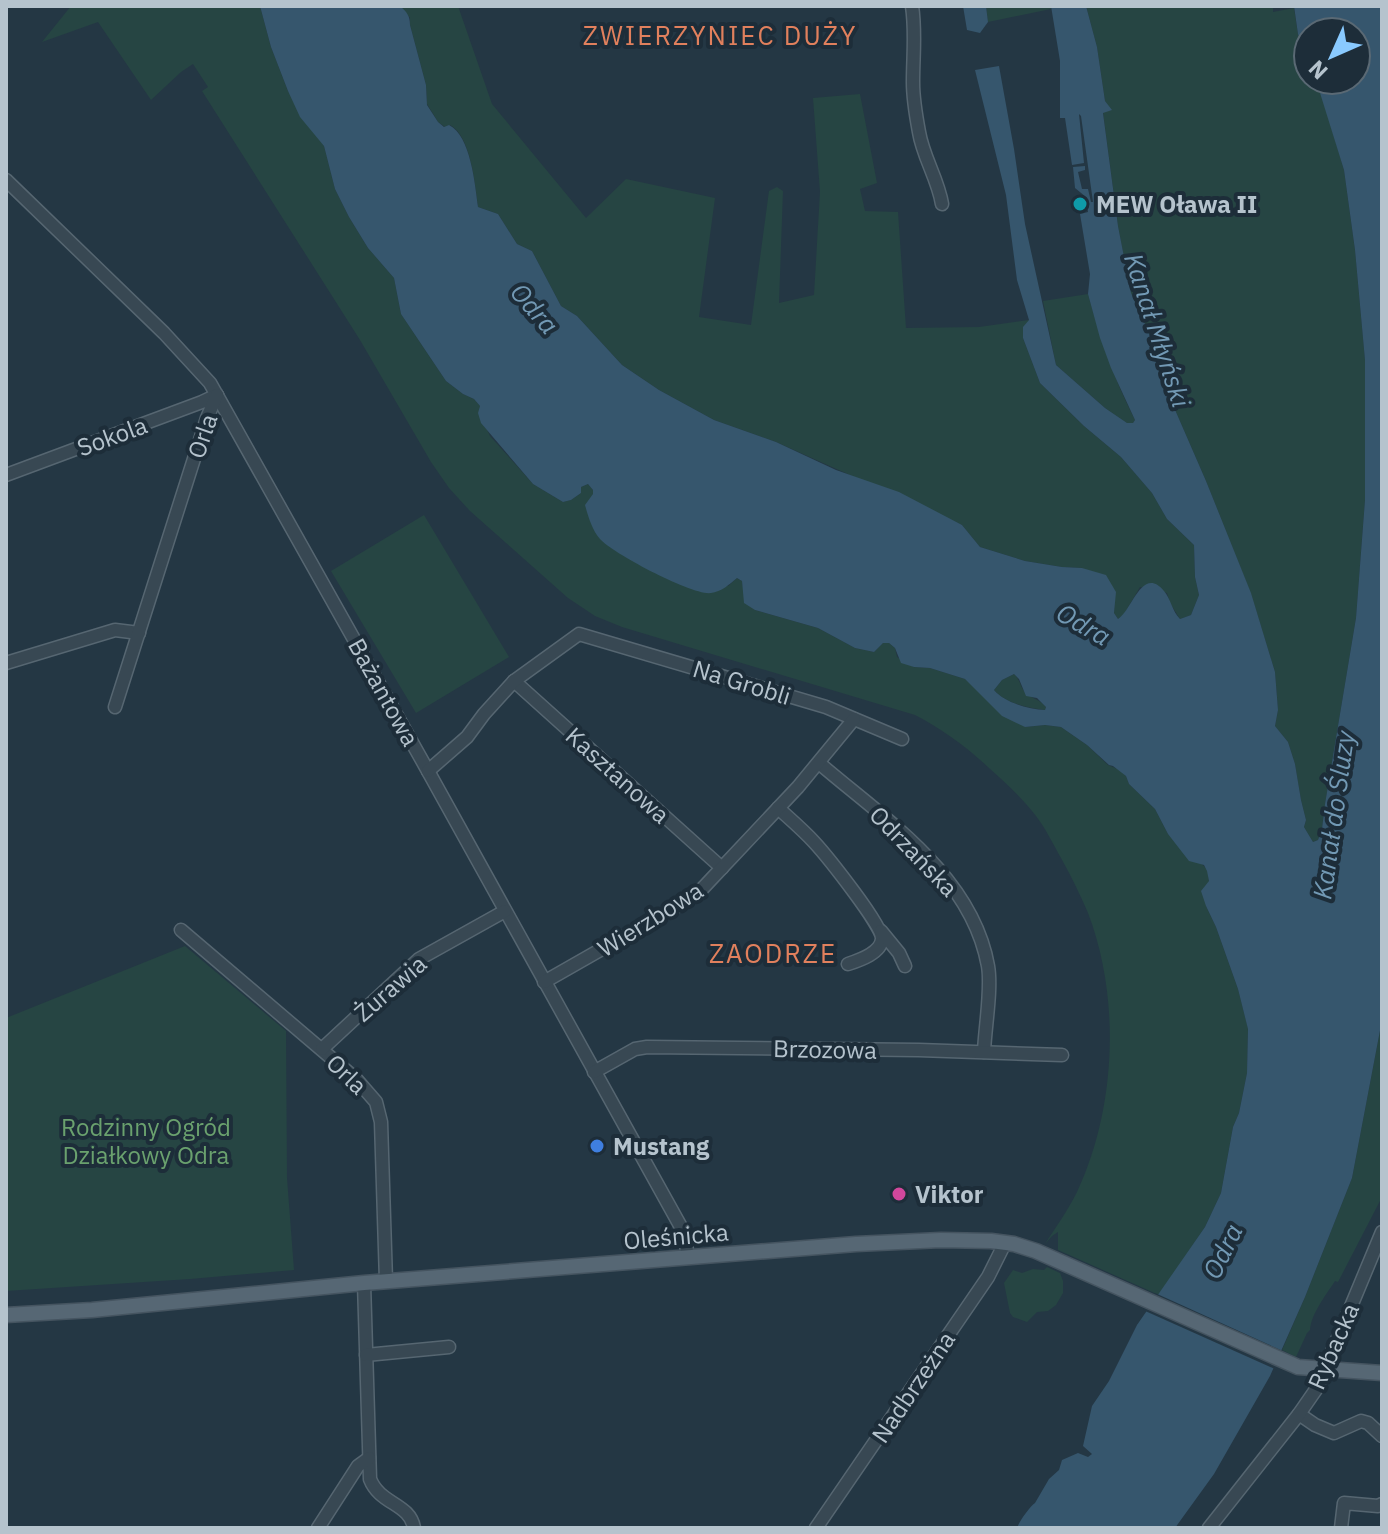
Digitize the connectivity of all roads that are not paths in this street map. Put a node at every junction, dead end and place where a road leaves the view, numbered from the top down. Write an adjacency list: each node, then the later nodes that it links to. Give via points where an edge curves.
1 (912, 6): 3 (street, via 919,134)
2 (6, 180): 4 (street, Bażantowa, via 164,333)
3 (942, 204)
4 (217, 395): 5 (street, Sokola); 6 (street, Orla); 13 (street, Bażantowa)
5 (6, 475)
6 (139, 633): 7 (street, via 115,630); 9 (street, Orla)
7 (6, 663)
8 (514, 681): 10 (street, Na Grobli, via 579,634); 13 (street, via 467,737); 15 (street, Kasztanowa)
9 (115, 707)
10 (854, 719): 11 (street, Na Grobli); 12 (street, Wierzbowa)
11 (902, 739)
12 (819, 763): 14 (street, Wierzbowa); 23 (street, Odrzańska, via 913,844 969,912 988,966)
13 (428, 771): 16 (street, Bażantowa)
14 (778, 808): 15 (street, Wierzbowa); 18 (street, via 816,844)
15 (722, 868): 21 (street, Wierzbowa, via 679,905)
16 (505, 911): 21 (street, Bażantowa); 22 (street, Żurawia, via 419,959)
17 (181, 930): 22 (street, Orla)
18 (881, 931): 19 (street, via 879,947); 20 (street)
19 (848, 964)
20 (905, 966)
21 (544, 982): 25 (street, Bażantowa)
22 (322, 1049): 30 (street, Orla, via 367,1090 379,1110)
23 (984, 1052): 24 (street, Brzozowa); 25 (street, Brzozowa, via 647,1047)
24 (1062, 1055)
25 (594, 1072): 28 (street, Bażantowa, via 686,1236)
26 (1382, 1232): 29 (street, Rybacka)
27 (1005, 1243): 28 (main road, Oleśnicka, via 941,1240); 35 (main road, Oleśnicka, via 1053,1258 1298,1367); 43 (street, Nadbrzeżna, via 988,1277)
28 (687, 1256): 30 (main road, Oleśnicka)
29 (1376, 1258): 35 (street, Rybacka)
30 (386, 1281): 31 (main road, Oleśnicka)
31 (364, 1283): 32 (main road, Oleśnicka); 34 (street)
32 (6, 1315)
33 (449, 1347): 34 (street)
34 (366, 1355): 39 (street)
35 (1325, 1369): 36 (main road, Oleśnicka); 37 (street, Rybacka)
36 (1382, 1373)
37 (1299, 1414): 38 (street, via 1334,1433 1366,1417); 44 (street, Rybacka)
38 (1382, 1436)
39 (369, 1458): 41 (street, via 358,1466); 42 (street, via 375,1490 406,1512)
40 (1382, 1504): 45 (street, via 1344,1503)
41 (318, 1528)
42 (414, 1528)
43 (816, 1528)
44 (1209, 1528)
45 (1341, 1528)

